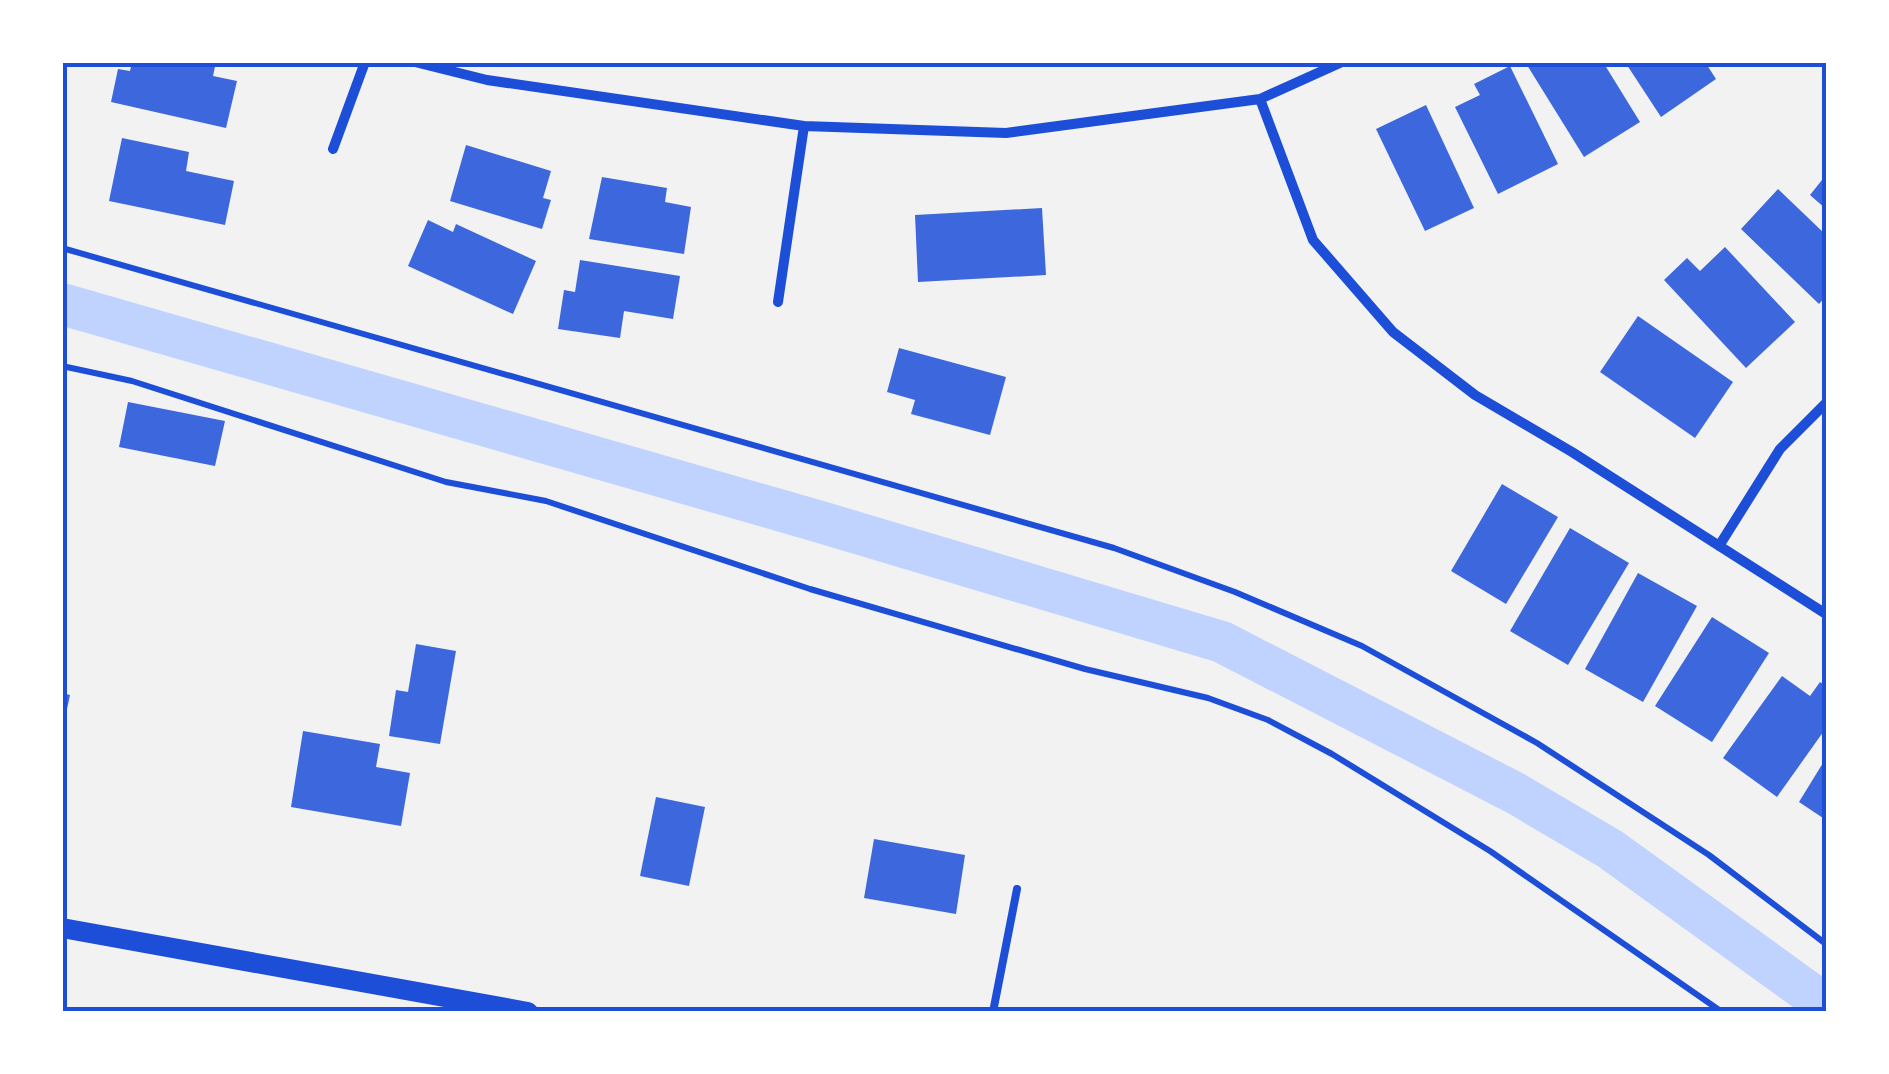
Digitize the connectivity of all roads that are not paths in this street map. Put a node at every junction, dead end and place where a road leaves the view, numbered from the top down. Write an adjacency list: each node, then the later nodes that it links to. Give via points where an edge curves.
1 (365, 62): 6 (street)
2 (415, 62): 5 (street, via 486,80)
3 (1342, 62): 4 (street)
4 (1260, 99): 5 (street, via 1006,133); 9 (street, via 1313,240 1393,332 1475,395)
5 (804, 126): 7 (street)
6 (333, 148)
7 (778, 302)
8 (1826, 403): 9 (street, via 1780,449)
9 (1720, 546): 10 (street)
10 (1826, 614)
11 (1017, 889): 14 (lane)
12 (62, 928): 13 (main road)
13 (528, 1012)
14 (993, 1012)

